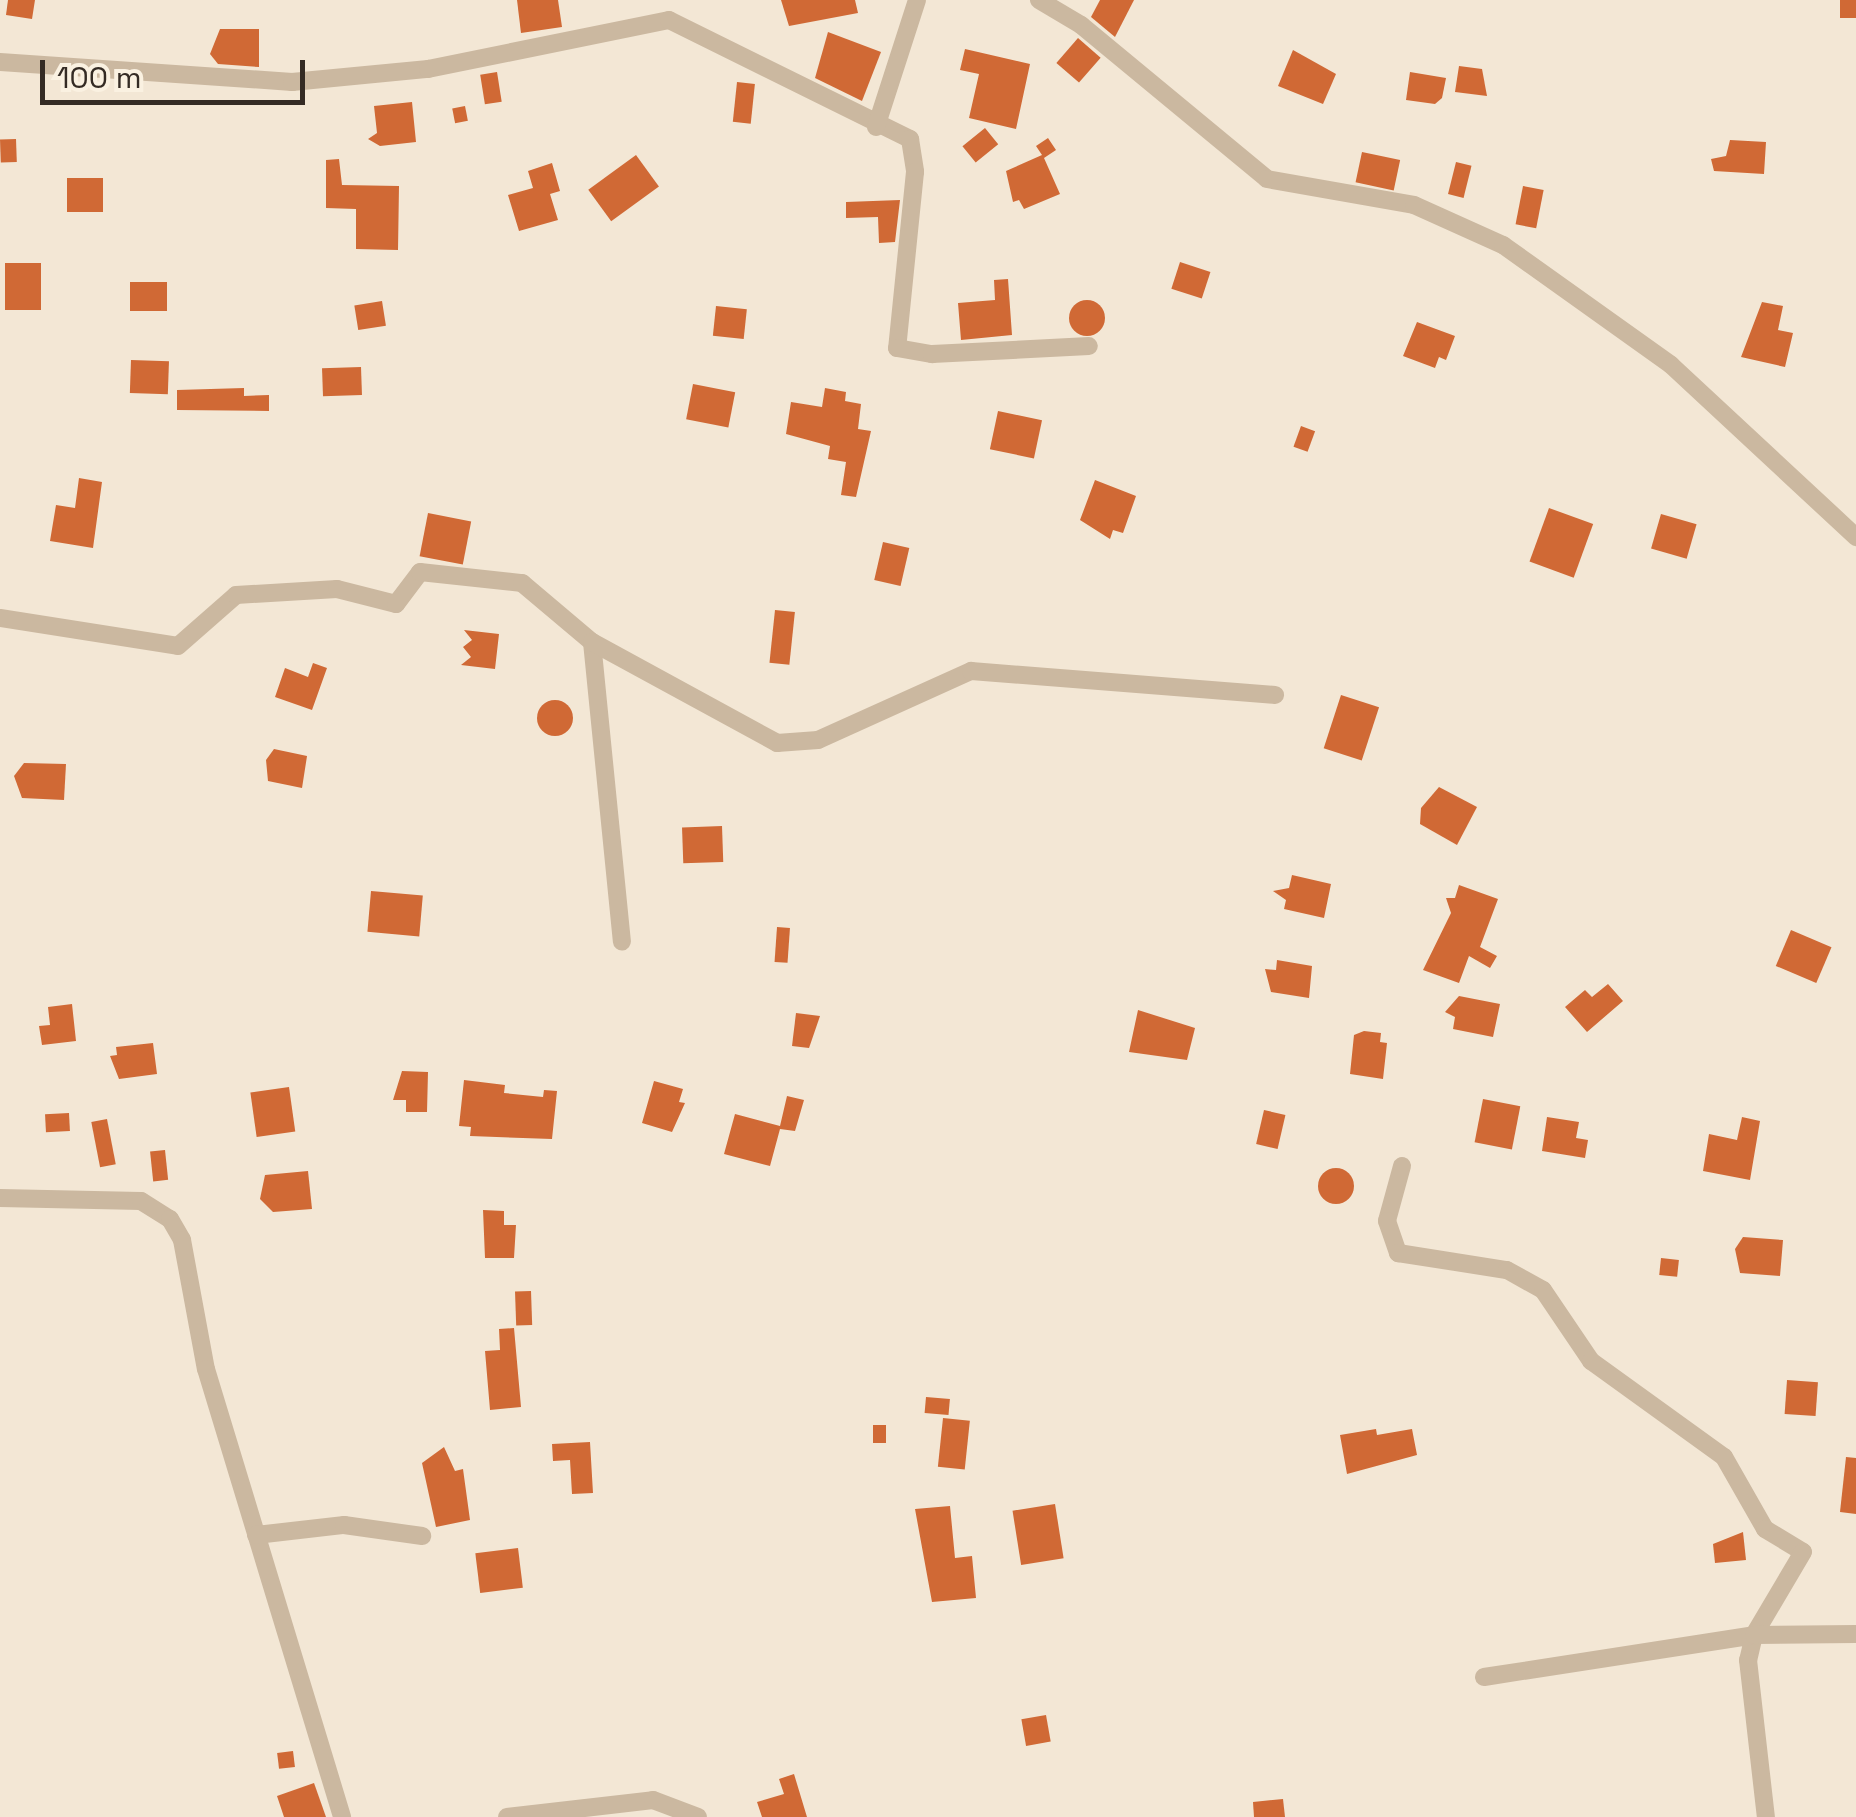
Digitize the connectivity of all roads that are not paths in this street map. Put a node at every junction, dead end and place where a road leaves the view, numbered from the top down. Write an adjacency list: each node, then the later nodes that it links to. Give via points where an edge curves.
1 (917, 0): 4 (street)
2 (1039, 0): 6 (street, via 1081,26 1266,179 1414,205 1503,245 1671,365)
3 (0, 62): 4 (street, via 292,82 428,69 668,20)
4 (876, 126): 5 (street, via 910,138 915,172 897,348 932,354)
5 (1089, 346)
6 (1856, 537)
7 (0, 618): 8 (street, via 178,646 236,596 337,589 396,604 420,572 522,583)
8 (592, 642): 9 (street, via 777,743 818,740 970,671); 10 (street)
9 (1275, 695)
10 (622, 942)
11 (1402, 1166): 16 (street, via 1387,1222 1398,1254 1507,1270 1543,1290 1590,1361 1724,1457 1765,1530 1802,1552)
12 (0, 1198): 13 (street, via 141,1201 170,1219 182,1240 206,1370)
13 (256, 1535): 14 (street, via 344,1525); 18 (street)
14 (422, 1536)
15 (1856, 1634): 16 (street)
16 (1754, 1635): 17 (street); 21 (street, via 1748,1660)
17 (1484, 1677)
18 (342, 1817)
19 (506, 1817): 20 (street, via 654,1800)
20 (698, 1817)
21 (1766, 1817)

